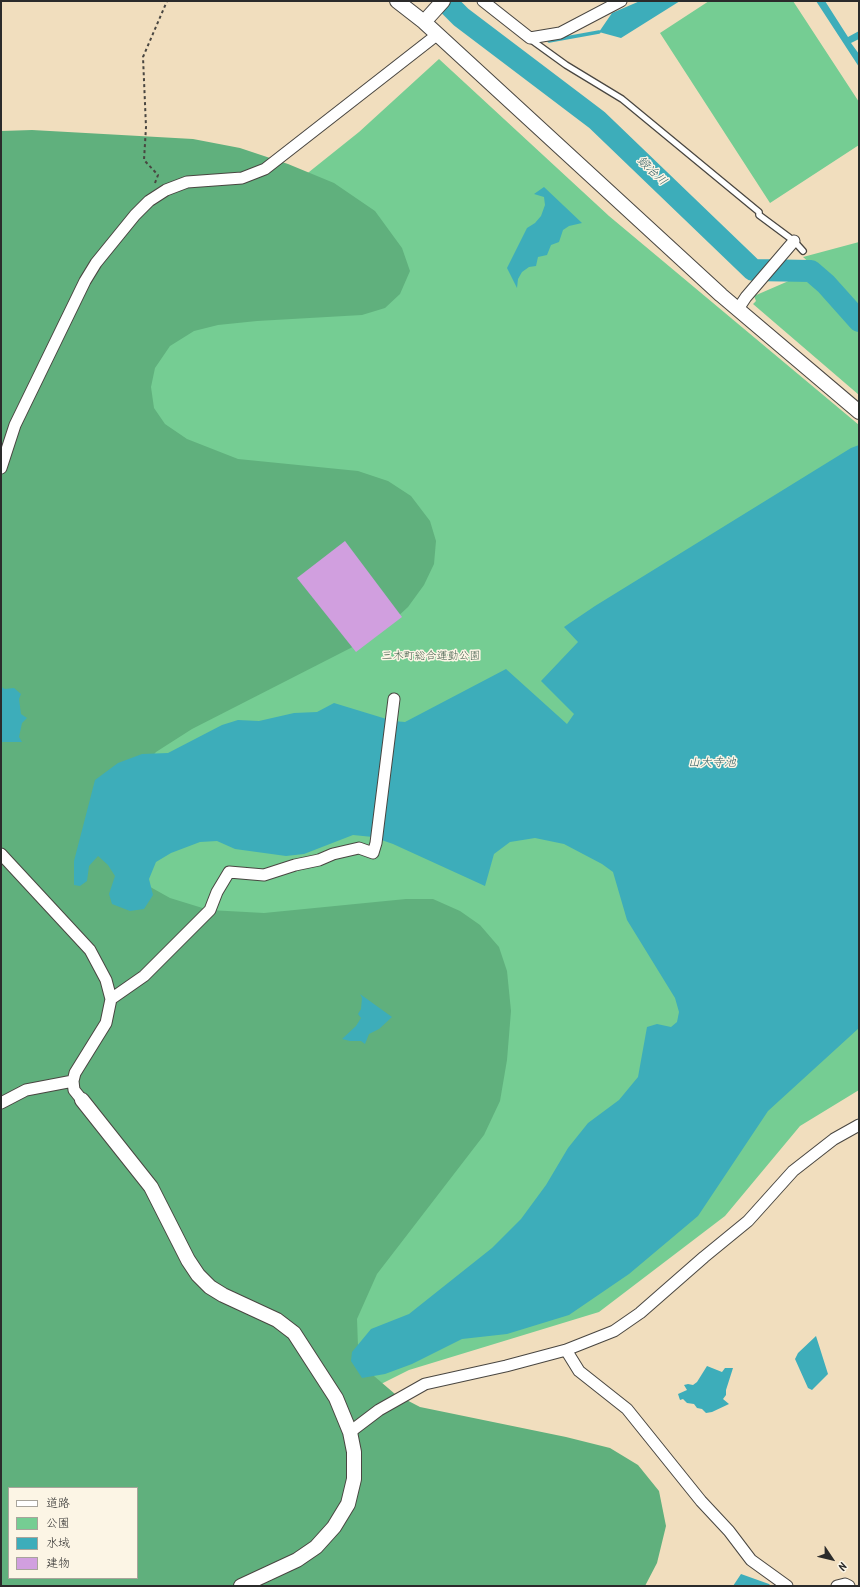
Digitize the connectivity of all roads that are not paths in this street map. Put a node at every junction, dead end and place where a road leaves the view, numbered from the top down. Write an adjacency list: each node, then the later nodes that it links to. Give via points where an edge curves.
1 (397, 1): 5 (street)
2 (483, 1): 7 (street)
3 (621, 1): 7 (street, via 560,33)
4 (439, 6): 5 (street)
5 (424, 22): 6 (street)
6 (438, 34): 10 (street); 12 (street, via 265,169 242,178 187,182 166,190 149,201 96,263 85,281 15,425)
7 (530, 38): 8 (lane, via 566,65 622,99 759,212 759,215)
8 (794, 241): 9 (lane); 10 (street)
9 (803, 251)
10 (738, 309): 11 (street)
11 (859, 412)
12 (1, 468)
13 (394, 699): 15 (street, via 376,842 372,853 359,848 264,875 229,872 210,910 144,976)
14 (1, 854): 15 (street, via 90,950 106,980)
15 (111, 999): 16 (street, via 106,1023 75,1073)
16 (73, 1081): 17 (street, via 74,1090); 18 (street, via 26,1090)
17 (82, 1100): 21 (street, via 151,1187 188,1260 198,1274 210,1287 223,1295 277,1320 294,1333 336,1398)
18 (1, 1103)
19 (859, 1125): 20 (street, via 834,1139 793,1172 748,1221 640,1313 614,1331)
20 (566, 1350): 21 (street, via 425,1384 378,1410); 23 (street, via 578,1371 626,1408 751,1560)
21 (350, 1432): 22 (street, via 354,1452 354,1479 348,1504 334,1527 316,1547 297,1560)
22 (241, 1586)
23 (786, 1586)
24 (837, 1586): 25 (street)
25 (849, 1586)

